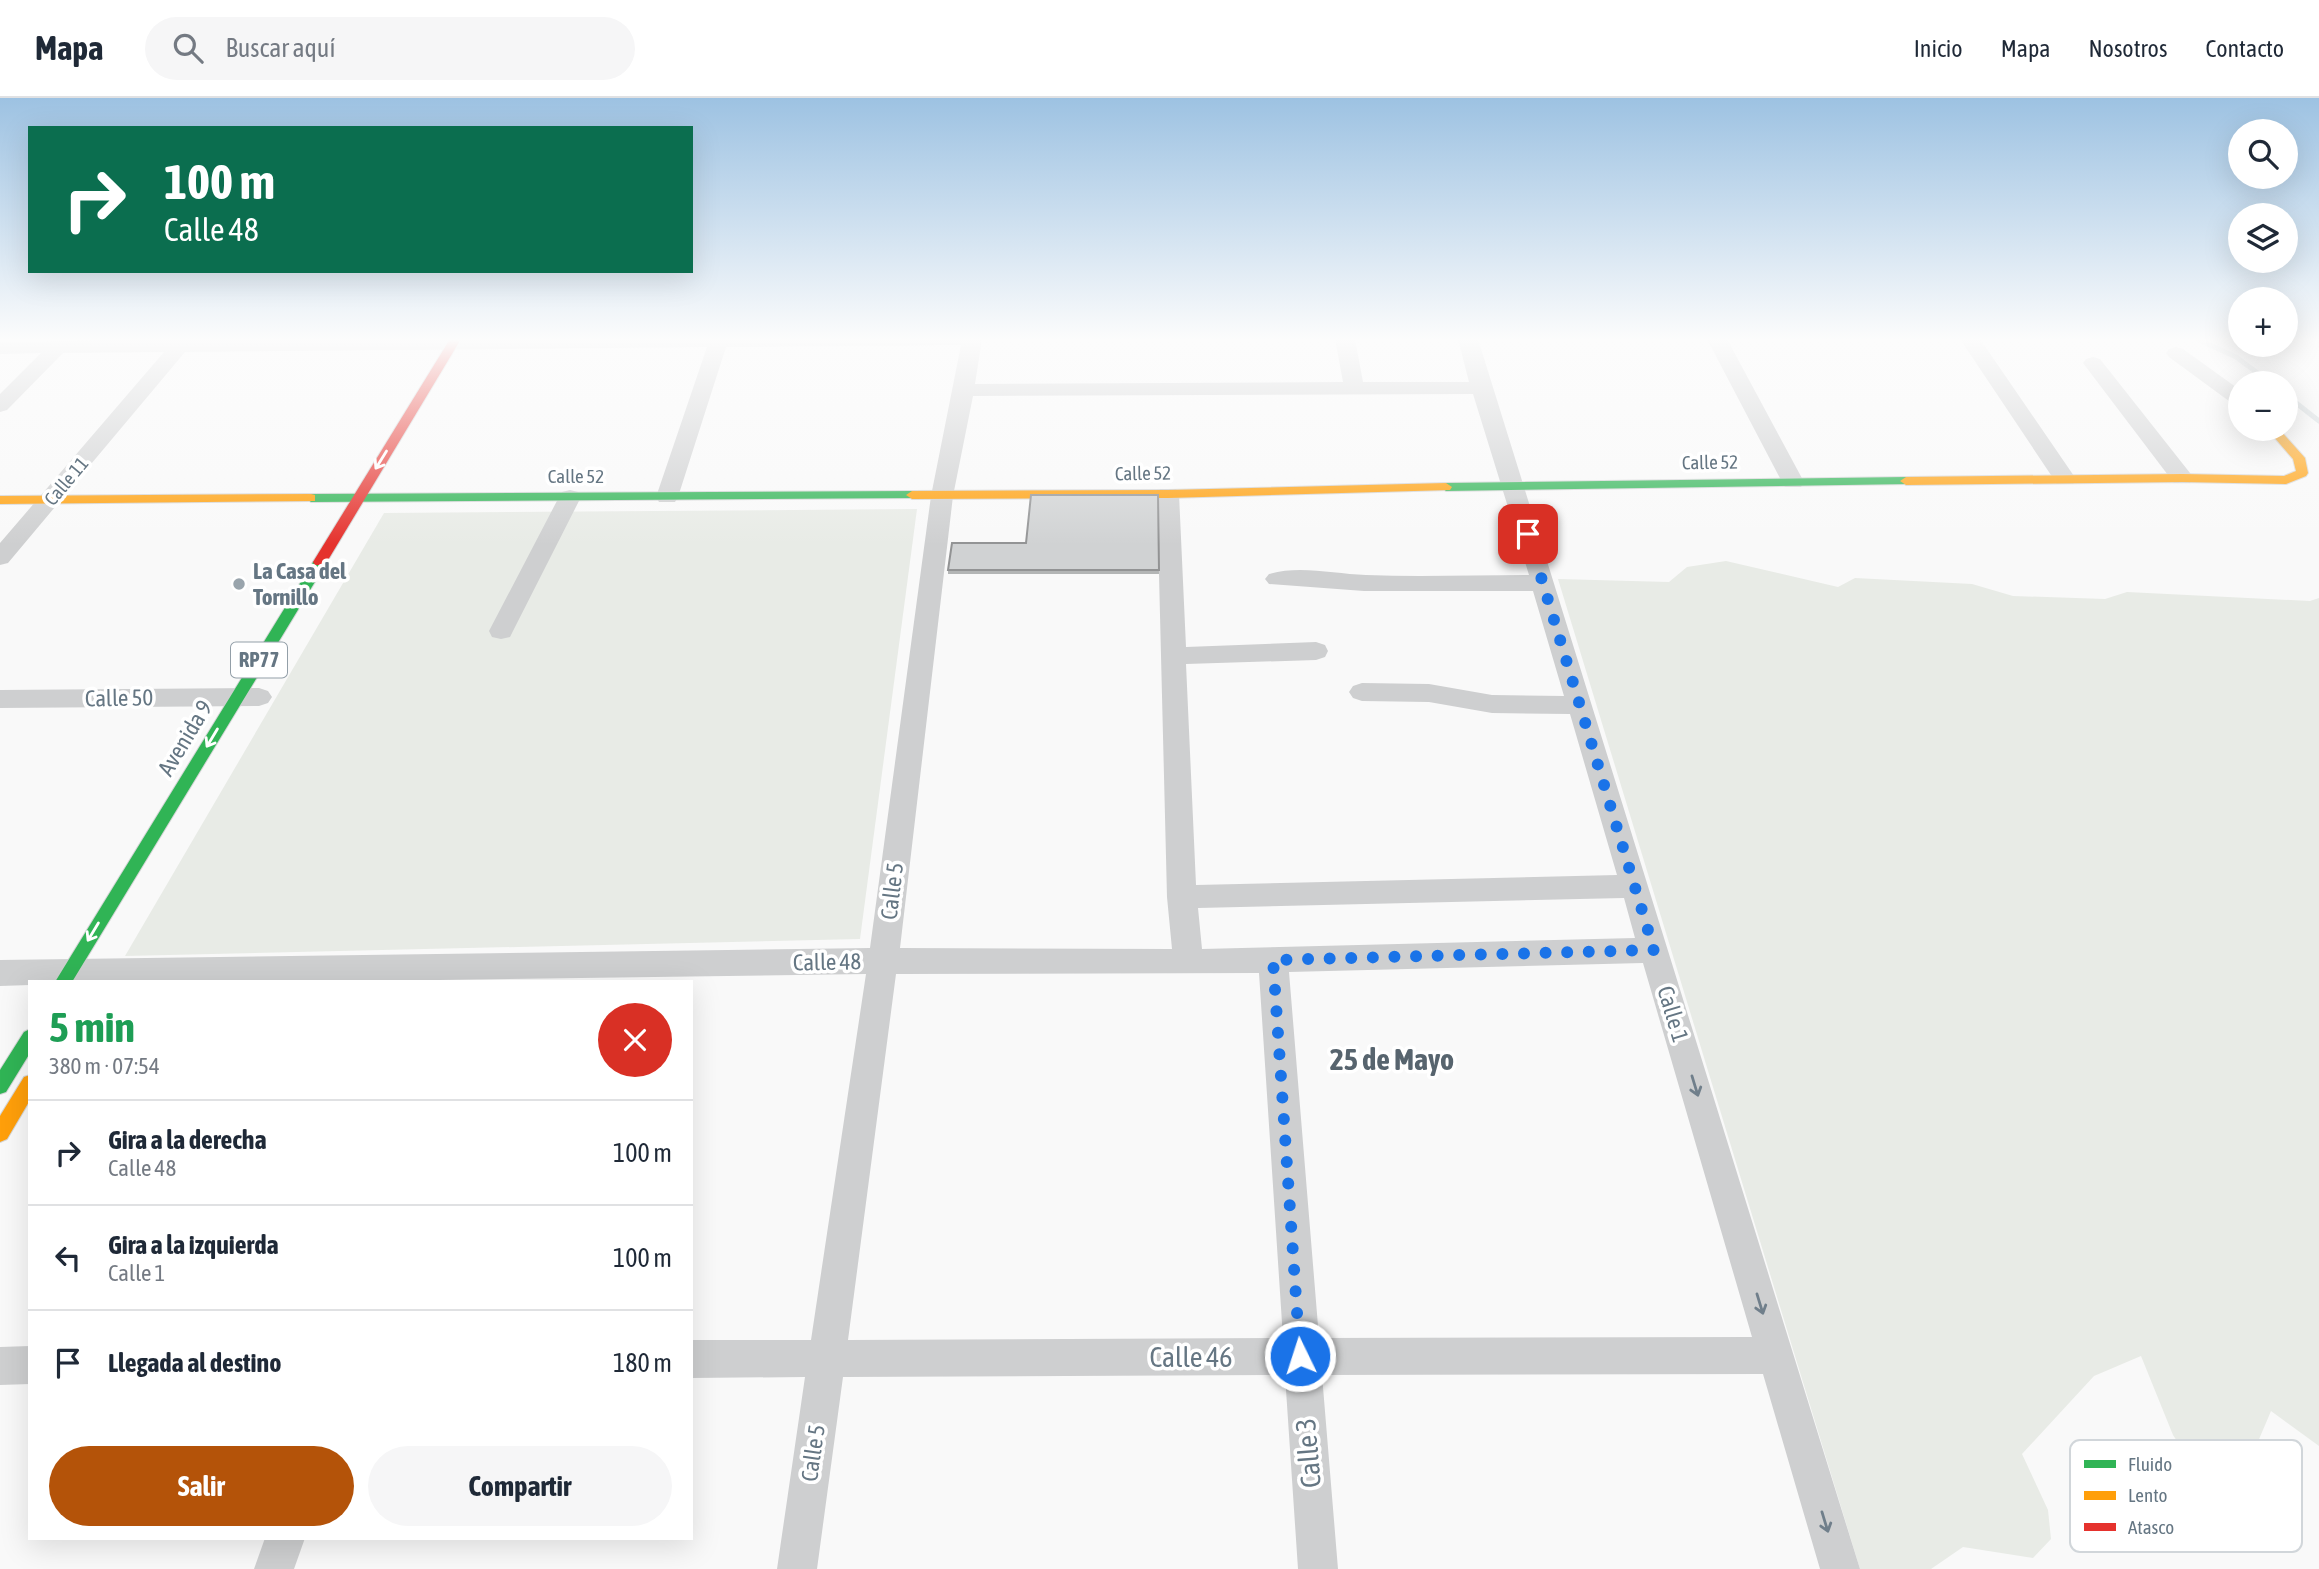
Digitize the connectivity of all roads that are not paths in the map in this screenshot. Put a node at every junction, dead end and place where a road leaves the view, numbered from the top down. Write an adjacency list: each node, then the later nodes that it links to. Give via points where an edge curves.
1 (128, 408): 21 (street, Calle 11)
2 (418, 408): 19 (street, Avenida 9 / RP77, one-way to 19)
3 (426, 408): 20 (street)
4 (696, 408): 18 (street)
5 (960, 408): 16 (street, Calle 5)
6 (1487, 408): 14 (street, Calle 1)
7 (1753, 408): 13 (street)
8 (2017, 408): 12 (street)
9 (2128, 408): 11 (street)
10 (2284, 441): 11 (street, Calle 52, via 2299,458 2302,473 2286,480)
11 (2182, 478): 12 (street, Calle 52)
12 (2065, 479): 13 (street, Calle 52)
13 (1793, 482): 14 (street, Calle 52)
14 (1513, 485): 15 (street, Calle 52); 25 (street, Calle 1)
15 (1168, 494): 16 (street, Calle 52); 29 (street)
16 (942, 496): 18 (street, Calle 52); 38 (street, Calle 5)
17 (570, 497): 18 (street, Calle 52); 20 (street, Calle 52); 27 (street)
18 (667, 497)
19 (358, 498): 20 (street, Calle 52); 21 (street, Calle 52); 31 (street, Avenida 9 / RP77)
20 (377, 498): 26 (street)
21 (51, 499): 22 (street, Calle 52); 23 (street, Calle 11)
22 (0, 500)
23 (0, 558)
24 (1278, 579): 25 (street)
25 (1543, 583): 33 (street, Calle 1)
26 (321, 592)
27 (501, 631)
28 (1316, 651): 29 (street)
29 (1175, 656): 35 (street)
30 (1362, 692): 33 (street, via 1429,693 1492,704)
31 (253, 697): 32 (street, Calle 50); 40 (street, Avenida 9 / RP77, one-way to 40)
32 (0, 699)
33 (1580, 705): 34 (street, Calle 1)
34 (1635, 886): 35 (street); 36 (street, Calle 1)
35 (1182, 897): 39 (street)
36 (1654, 950): 37 (street, Calle 48); 47 (street, Calle 1, one-way to 47)
37 (1273, 960): 39 (street, Calle 48); 48 (street, Calle 3)
38 (883, 961): 39 (street, Calle 48); 42 (street, Calle 48); 49 (street, Calle 5)
39 (1188, 962)
40 (85, 972): 41 (street, Calle 48); 42 (street, Calle 48)
41 (0, 973)
42 (492, 974)
43 (28, 1040): 44 (street)
44 (0, 1086)
45 (28, 1086): 46 (street)
46 (0, 1133)
47 (1775, 1355): 48 (street, Calle 46); 57 (street, Calle 1, one-way to 57)
48 (1300, 1356): 49 (street, Calle 46); 56 (street, Calle 3)
49 (827, 1358): 50 (street, Calle 46); 55 (street, Calle 5)
50 (693, 1359)
51 (28, 1365): 52 (street)
52 (0, 1366)
53 (284, 1540): 54 (street)
54 (274, 1569)
55 (797, 1569)
56 (1318, 1569)
57 (1840, 1569)

